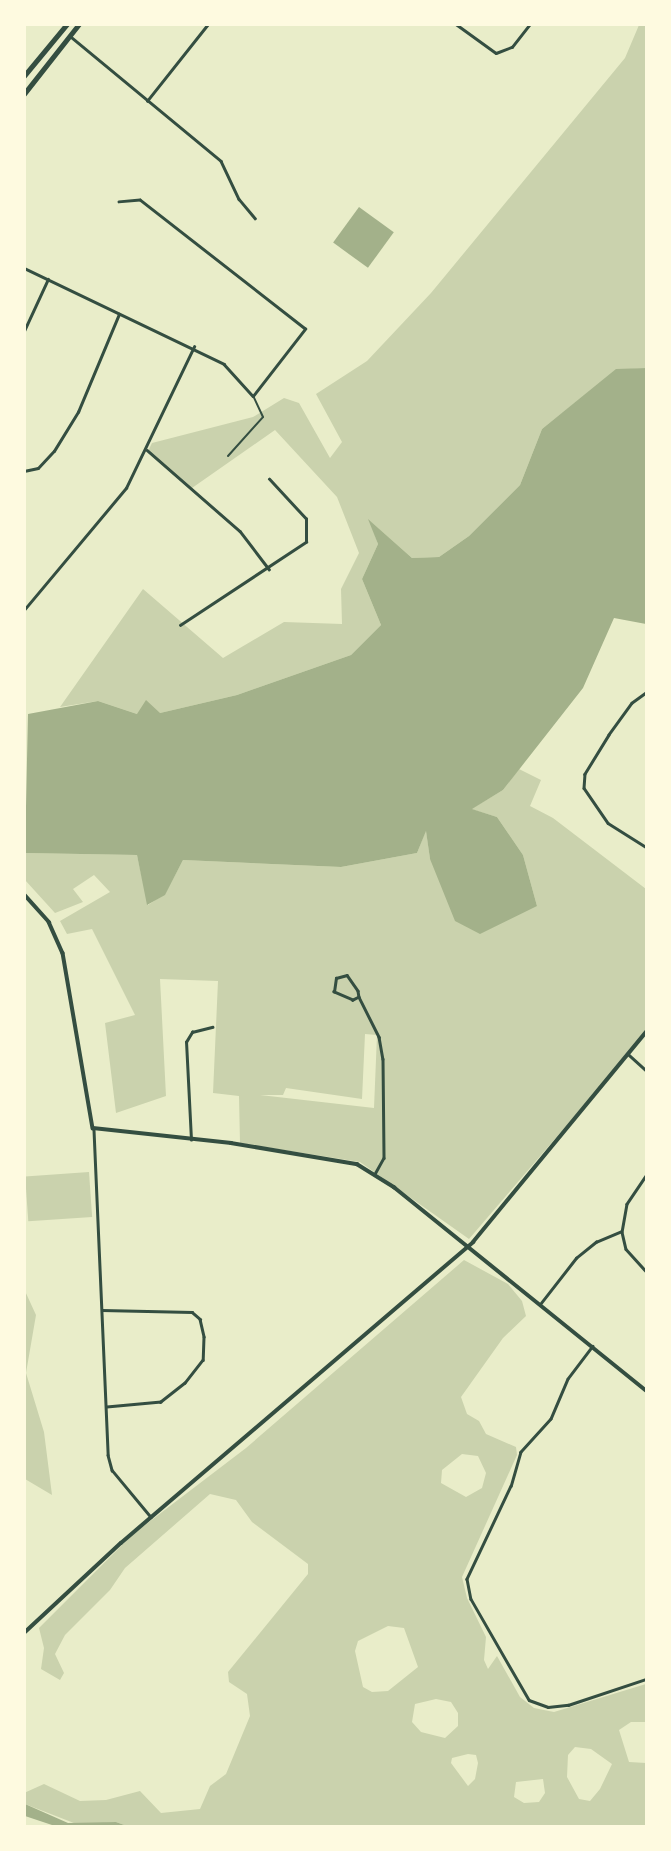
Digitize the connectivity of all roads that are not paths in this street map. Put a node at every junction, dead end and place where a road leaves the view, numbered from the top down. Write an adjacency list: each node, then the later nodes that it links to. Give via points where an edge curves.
1 (67, 24): 6 (highway)
2 (79, 24): 7 (highway)
3 (208, 24): 10 (street)
4 (456, 24): 5 (street, via 496,53 512,47)
5 (530, 24)
6 (63, 30): 7 (highway); 8 (highway)
7 (70, 36): 9 (highway); 10 (street)
8 (24, 76)
9 (24, 94)
10 (147, 101): 12 (street, via 221,161 239,199)
11 (118, 202): 18 (street, via 140,200 306,329)
12 (255, 218)
13 (24, 268): 14 (street)
14 (48, 279): 15 (street); 16 (street)
15 (119, 314): 17 (street); 21 (street, via 78,412 54,451 38,467)
16 (24, 331)
17 (194, 347): 18 (street, via 224,364); 19 (street)
18 (253, 396): 20 (lane, via 263,417)
19 (147, 450): 23 (street, via 216,507); 24 (street, via 126,488)
20 (228, 456)
21 (24, 471)
22 (269, 479): 23 (street, via 306,519 308,528 306,542)
23 (269, 569): 25 (street)
24 (24, 610)
25 (180, 625)
26 (646, 693): 27 (street, via 632,703 609,735 585,774 584,788 608,823)
27 (646, 847)
28 (24, 894): 34 (street, via 49,922 63,953)
29 (359, 997): 29 (street, via 341,999 334,992 336,978 347,975); 36 (street, via 379,1037 383,1059 384,1158)
30 (212, 1027): 35 (street, via 192,1032 186,1042)
31 (646, 1032): 32 (street)
32 (628, 1055): 33 (street); 39 (street)
33 (646, 1070)
34 (93, 1128): 35 (street); 42 (street)
35 (191, 1140): 36 (street, via 332,1158)
36 (374, 1174): 39 (street)
37 (646, 1176): 38 (street, via 626,1204)
38 (622, 1231): 40 (street, via 632,1260); 41 (street, via 596,1242 576,1258)
39 (468, 1247): 41 (street); 46 (street)
40 (646, 1271)
41 (541, 1303): 43 (street)
42 (102, 1310): 45 (street); 45 (street, via 192,1312 200,1318 204,1337 203,1360 185,1383 161,1402)
43 (593, 1346): 44 (street); 48 (street, via 568,1379 551,1419 522,1452 467,1579 471,1599 528,1700 548,1707 568,1705)
44 (646, 1390)
45 (107, 1407): 46 (street, via 112,1470)
46 (151, 1517): 47 (street)
47 (24, 1633)
48 (646, 1679)

